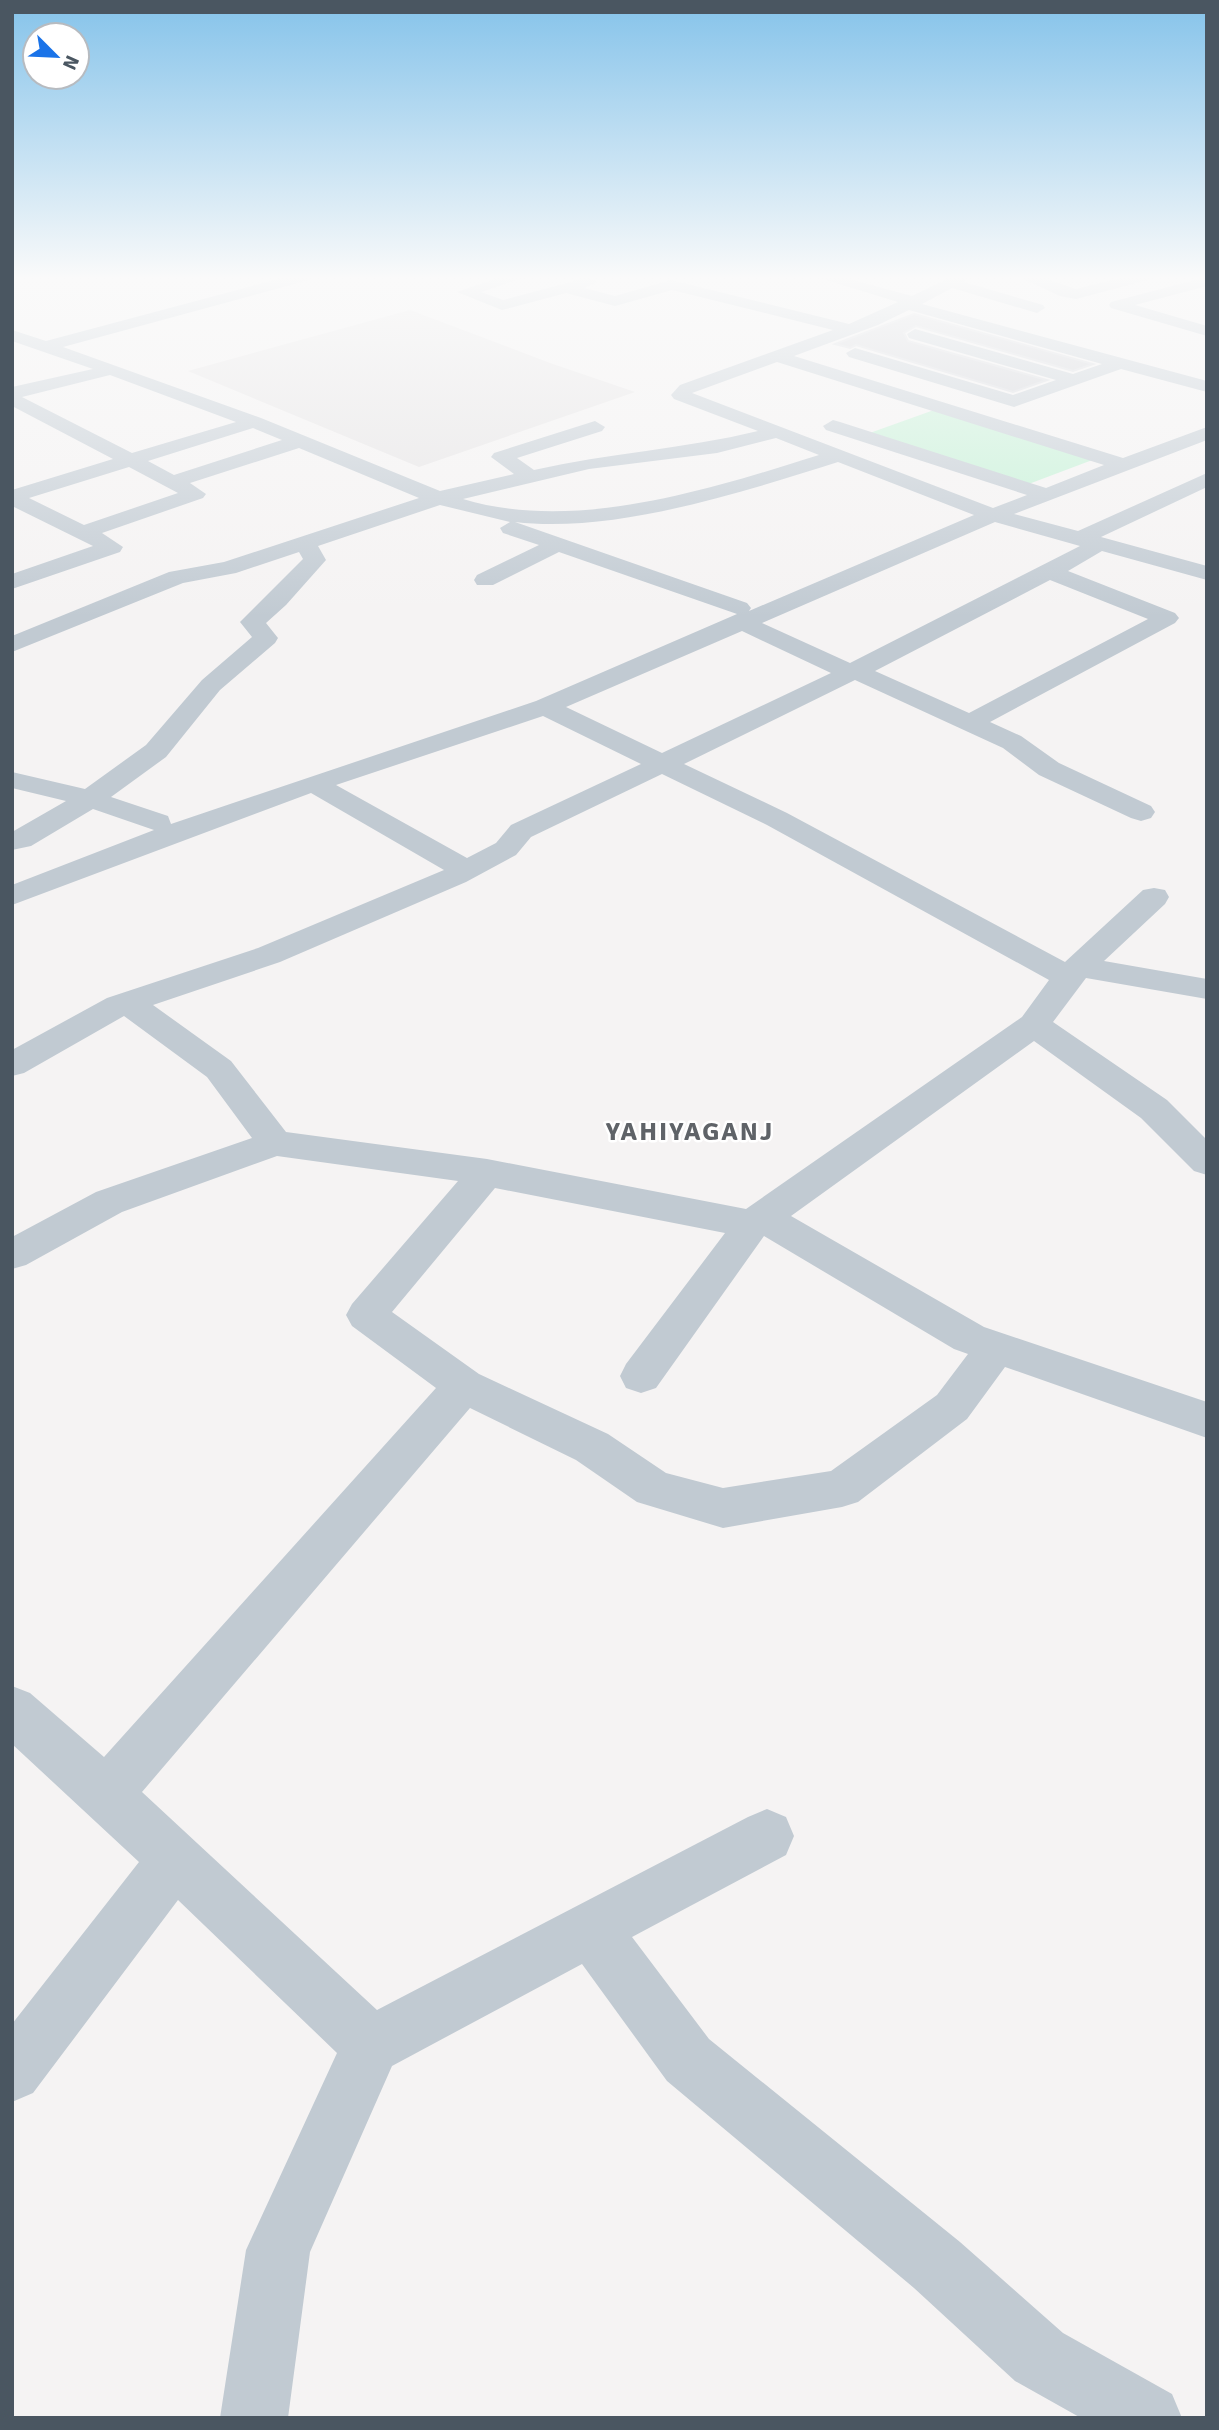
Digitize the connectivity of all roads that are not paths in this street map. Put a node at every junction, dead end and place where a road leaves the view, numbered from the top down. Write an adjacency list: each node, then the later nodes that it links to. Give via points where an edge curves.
1 (169, 390): 11 (street)
2 (688, 390): 14 (street, via 680,394)
3 (723, 390): 7 (street)
4 (885, 390): 10 (street)
5 (977, 390): 8 (street)
6 (1045, 390): 8 (street, via 1014,401)
7 (728, 392)
8 (1002, 398): 10 (street)
9 (12, 399): 20 (street)
10 (960, 414): 21 (street)
11 (254, 422): 16 (street); 20 (street)
12 (820, 422): 25 (street)
13 (595, 427): 22 (street, via 502,457)
14 (779, 432): 19 (street); 22 (street, via 717,447 589,463)
15 (1207, 433): 17 (street)
16 (300, 441): 24 (street); 27 (street)
17 (1175, 445): 18 (street); 21 (street)
18 (1207, 454)
19 (841, 455): 28 (street, via 735,488 649,506 568,518); 29 (street)
20 (132, 460): 24 (street); 26 (street)
21 (1124, 465): 25 (street)
22 (531, 477): 27 (street)
23 (1207, 479): 31 (street)
24 (171, 482): 30 (street, via 195,494)
25 (1045, 494): 29 (street)
26 (12, 497): 30 (street)
27 (443, 497): 28 (street); 32 (street)
28 (511, 515): 33 (street, via 501,524)
29 (993, 515): 31 (street); 38 (street)
30 (82, 533): 37 (street, via 112,547)
31 (1089, 541): 34 (street); 35 (street)
32 (305, 543): 39 (street, via 228,568 177,577); 46 (street, via 315,559 252,622 266,639 211,685 156,751)
33 (559, 544): 36 (street); 38 (street)
34 (1049, 572): 40 (street); 42 (street, via 1167,618)
35 (1207, 573)
36 (485, 580)
37 (12, 582)
38 (739, 615): 40 (street); 41 (street, via 602,685); 48 (street, via 582,677)
39 (12, 645)
40 (853, 672): 42 (street); 43 (street)
41 (545, 707): 43 (street); 45 (street)
42 (971, 722): 47 (street, via 1012,742 1049,769)
43 (664, 762): 50 (street, via 521,831 506,849); 54 (street)
44 (12, 780): 46 (street)
45 (313, 783): 50 (street); 52 (street)
46 (90, 799): 48 (street); 49 (street)
47 (1141, 812)
48 (158, 821): 51 (street)
49 (12, 841)
50 (466, 870): 56 (street, via 269,955)
51 (12, 875)
52 (12, 896)
53 (1154, 897): 54 (street)
54 (1074, 972): 55 (street); 57 (street)
55 (1207, 989)
56 (127, 1002): 58 (street); 59 (street, via 219,1069)
57 (1034, 1025): 60 (street, via 1154,1108); 62 (street)
58 (12, 1065)
59 (275, 1143): 61 (street); 63 (street, via 109,1202)
60 (1207, 1162)
61 (487, 1172): 62 (street); 66 (street, via 366,1315)
62 (757, 1220): 64 (street, via 969,1338); 65 (street)
63 (12, 1255)
64 (996, 1348): 66 (street, via 953,1407 842,1488 723,1508 653,1488 592,1447); 67 (street)
65 (641, 1376)
66 (464, 1386): 69 (street)
67 (1207, 1420)
68 (12, 1710): 69 (street)
69 (106, 1794): 71 (street)
70 (767, 1836): 72 (street)
71 (175, 1859): 73 (street); 74 (street)
72 (591, 1929): 73 (street); 76 (street, via 688,2060 926,2256 1039,2357)
73 (371, 2045): 75 (street, via 278,2250)
74 (12, 2072)
75 (254, 2418)
76 (1148, 2418)

